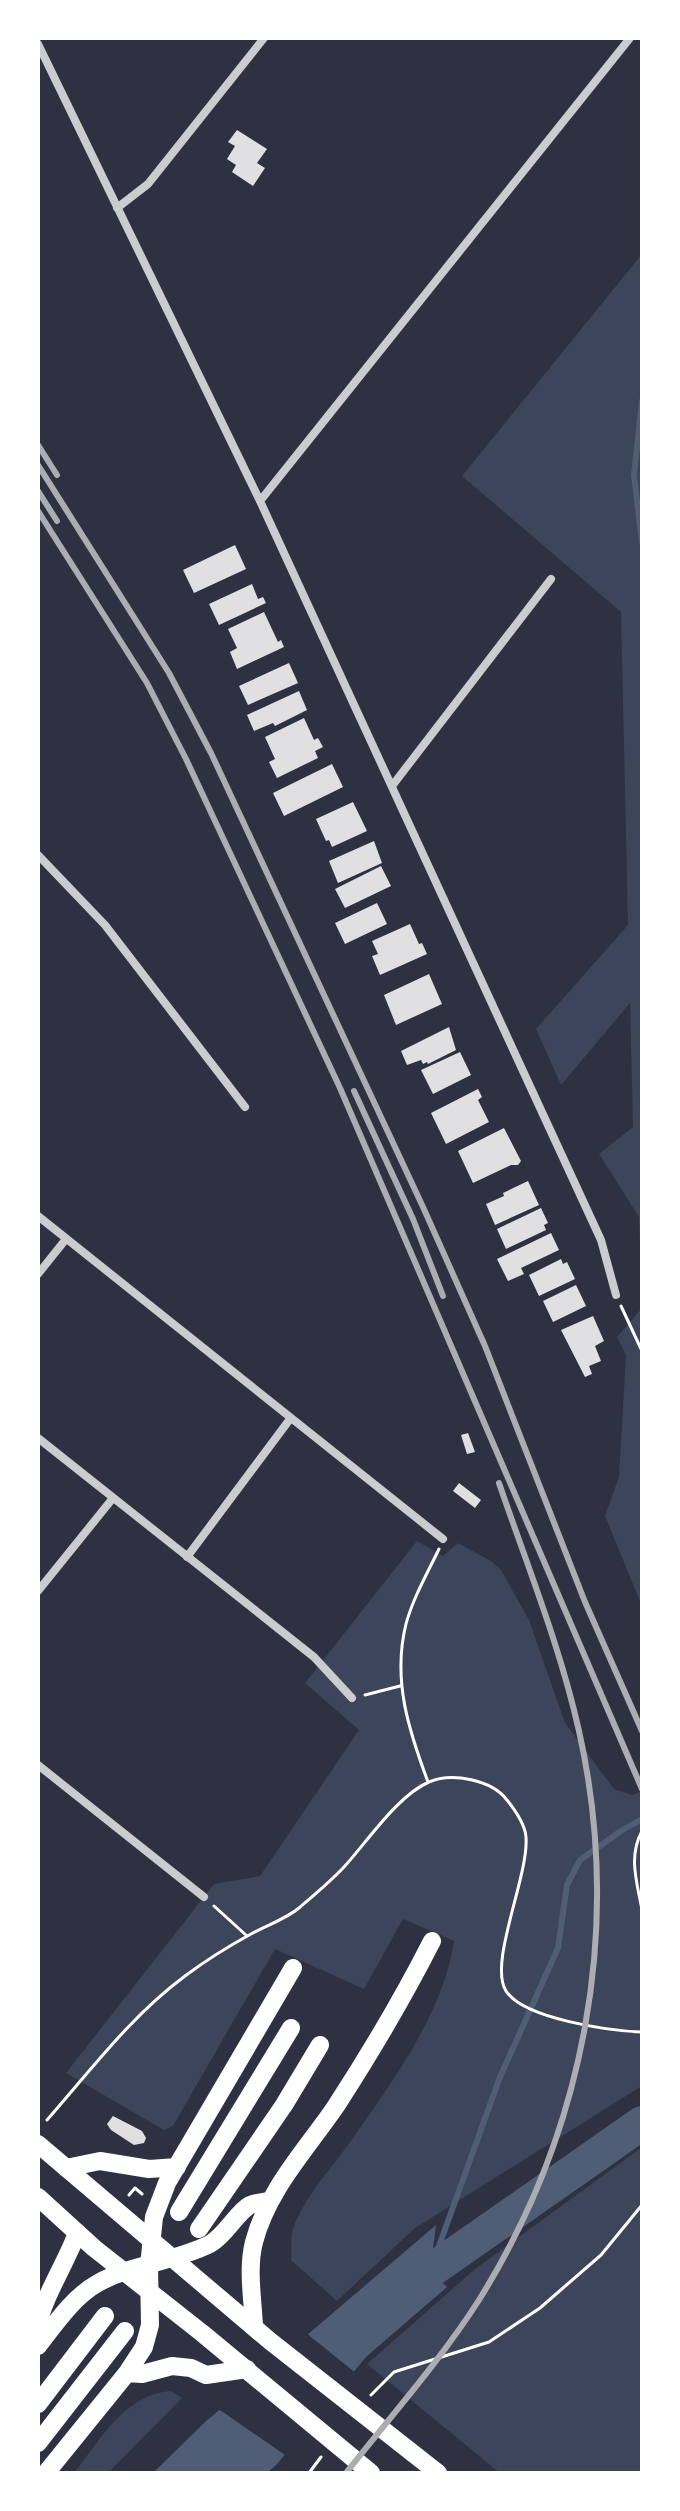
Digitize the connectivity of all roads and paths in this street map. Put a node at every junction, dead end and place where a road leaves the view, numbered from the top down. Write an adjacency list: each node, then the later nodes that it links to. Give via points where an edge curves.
1 (264, 38): 4 (street, via 148,184)
2 (630, 38): 5 (street)
3 (38, 44): 4 (street)
4 (117, 208): 5 (street)
5 (260, 501): 7 (street)
6 (551, 579): 7 (street)
7 (392, 786): 13 (street, via 601,1240)
8 (38, 855): 9 (street, via 105,925)
9 (245, 1107)
10 (38, 1216): 11 (street)
11 (66, 1239): 12 (street); 15 (street)
12 (38, 1274)
13 (616, 1295): 14 (path)
14 (642, 1351)
15 (290, 1419): 18 (street); 19 (street)
16 (38, 1438): 17 (street)
17 (113, 1498): 19 (street); 20 (street)
18 (443, 1539): 21 (path, via 406,1625)
19 (187, 1557): 22 (street, via 314,1657)
20 (38, 1591)
21 (400, 1686): 22 (path); 24 (path, via 410,1736)
22 (352, 1698)
23 (38, 1765): 26 (street)
24 (428, 1782): 28 (path, via 296,1910); 32 (path, via 481,1782 505,1797 520,1819 526,1837 502,1953 506,1992 551,2017 610,2031)
25 (642, 1831): 27 (path, via 632,1860)
26 (204, 1897): 28 (path)
27 (642, 1910)
28 (247, 1936): 34 (path, via 143,2009)
29 (432, 1941): 41 (highway, via 355,2077)
30 (293, 1968): 36 (highway)
31 (291, 2028): 43 (highway)
32 (642, 2032)
33 (320, 2045): 44 (highway)
34 (47, 2120)
35 (38, 2144): 37 (highway)
36 (177, 2167): 37 (highway, via 149,2169 100,2161); 46 (highway, via 157,2205)
37 (66, 2168): 46 (highway)
38 (129, 2195): 40 (path, via 135,2188)
39 (38, 2197): 45 (highway)
40 (148, 2199)
41 (268, 2201): 47 (highway, via 248,2206 216,2240); 53 (highway, via 251,2261)
42 (642, 2205): 58 (path, via 601,2255 540,2308 489,2342 394,2372)
43 (179, 2212)
44 (199, 2229)
45 (77, 2233): 49 (highway); 52 (highway)
46 (151, 2241): 47 (highway); 48 (highway)
47 (172, 2260): 48 (highway); 53 (highway)
48 (149, 2266): 49 (highway); 50 (highway)
49 (124, 2272): 50 (highway); 55 (highway, via 83,2295)
50 (151, 2292): 56 (highway); 57 (highway, via 147,2338)
51 (105, 2316): 59 (highway)
52 (38, 2325)
53 (254, 2327): 65 (highway)
54 (125, 2331): 60 (highway)
55 (38, 2346)
56 (247, 2369): 57 (highway, via 206,2375 172,2366); 61 (highway)
57 (127, 2373): 62 (highway)
58 (367, 2401)
59 (38, 2404)
60 (38, 2443)
61 (337, 2450): 63 (path); 64 (highway)
62 (46, 2473)
63 (309, 2473)
64 (371, 2473)
65 (438, 2473)

